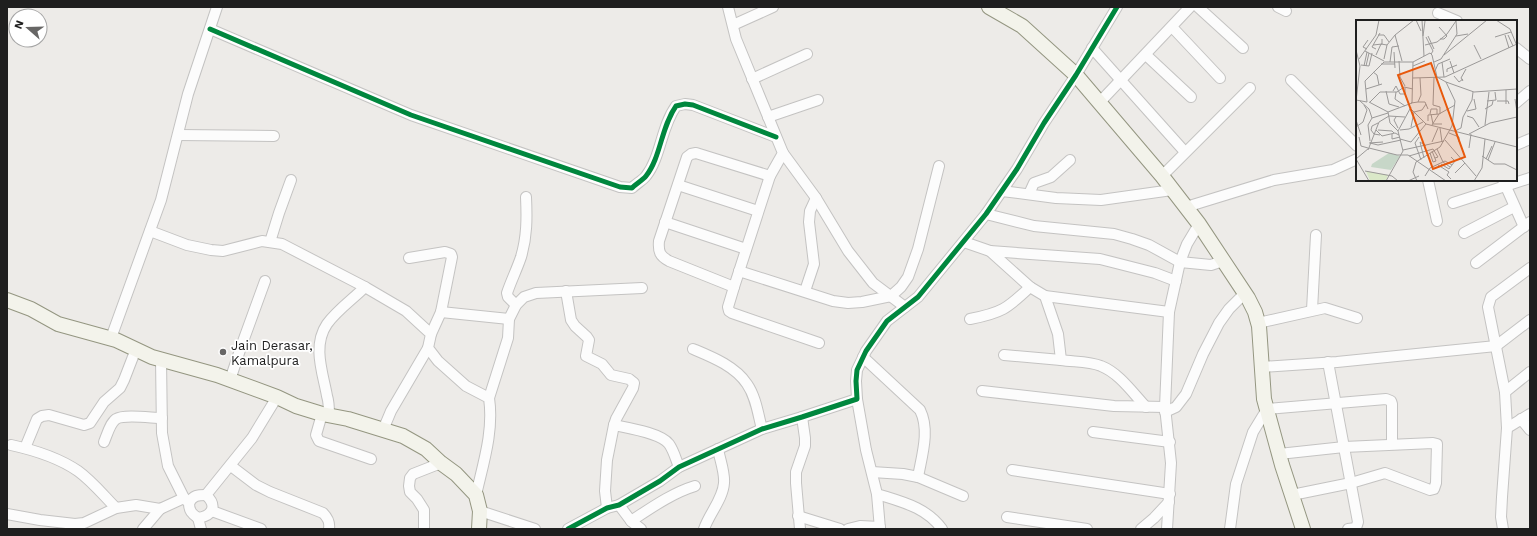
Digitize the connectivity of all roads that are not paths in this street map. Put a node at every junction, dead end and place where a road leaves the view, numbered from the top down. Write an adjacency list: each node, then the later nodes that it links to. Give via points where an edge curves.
1 (217, 7): 13 (street)
2 (728, 7): 11 (street)
3 (773, 7): 11 (street)
4 (989, 7): 20 (street, via 1022,26)
5 (1117, 7): 8 (street)
6 (1190, 7): 12 (street)
7 (1198, 7): 15 (street)
8 (1110, 12): 14 (street)
9 (1438, 13): 10 (street)
10 (1455, 20)
11 (733, 25): 22 (street)
12 (1172, 27): 18 (street); 21 (street)
13 (210, 29): 32 (street, via 195,70); 34 (street, via 412,115 620,187 632,188 646,176 654,162 669,116 676,106 694,106)
14 (1092, 48): 20 (street); 23 (street)
15 (1244, 48)
16 (1517, 49): 19 (street)
17 (807, 54): 22 (street)
18 (1146, 55): 23 (street); 27 (street)
19 (1530, 59)
20 (1076, 76): 30 (street); 53 (street)
21 (1220, 78)
22 (752, 79): 31 (street)
23 (1121, 80): 30 (street); 38 (street)
24 (1291, 80): 36 (street)
25 (1250, 88): 38 (street)
26 (1530, 91): 29 (street)
27 (1191, 97)
28 (818, 100): 31 (street)
29 (1517, 102)
30 (1099, 103): 44 (street)
31 (768, 117): 34 (street)
32 (178, 135): 33 (street); 66 (street)
33 (274, 136)
34 (776, 137): 39 (street)
35 (1530, 139): 37 (street)
36 (1356, 145)
37 (1517, 145)
38 (1185, 152): 44 (street)
39 (783, 153): 43 (street); 56 (street)
40 (1356, 159): 58 (street, via 1333,170 1274,180)
41 (1070, 160): 54 (street, via 1050,177 1034,183)
42 (939, 166): 88 (street, via 918,249 908,277)
43 (770, 176): 51 (street, via 696,153 687,157); 60 (street)
44 (1162, 176): 52 (street)
45 (1530, 178): 47 (street)
46 (292, 180): 69 (street)
47 (1517, 180)
48 (1428, 181): 62 (street)
49 (1514, 181): 50 (street)
50 (1504, 183): 57 (street); 59 (street)
51 (678, 185): 60 (street); 63 (street)
52 (1172, 190): 54 (street, via 1101,200); 58 (street)
53 (1002, 191): 54 (street); 61 (street)
54 (1029, 194)
55 (526, 197): 91 (street, via 525,240 508,293 508,298)
56 (816, 198): 86 (street, via 810,211 809,222 814,264); 88 (street, via 848,251 873,283)
57 (1453, 203)
58 (1186, 207): 64 (street)
59 (1514, 207): 65 (street); 67 (street)
60 (758, 211): 71 (street)
61 (986, 214): 70 (street); 75 (street, via 1034,226 1114,234 1149,245)
62 (1437, 220)
63 (665, 222): 71 (street); 82 (street, via 659,241 658,251 661,257)
64 (1199, 224): 74 (street); 75 (street)
65 (1527, 225): 76 (street)
66 (150, 232): 69 (street, via 212,250 262,241); 102 (street)
67 (1464, 233)
68 (1316, 235): 93 (street)
69 (270, 242): 81 (street, via 282,244)
70 (964, 242): 72 (street); 92 (street, via 918,297)
71 (746, 249): 78 (street)
72 (990, 251): 79 (street, via 1100,259); 83 (street)
73 (409, 258): 94 (street, via 445,252 451,254)
74 (1223, 261): 75 (street, via 1211,265); 87 (street)
75 (1180, 262): 79 (street)
76 (1476, 263)
77 (1530, 268): 104 (street, via 1488,301 1488,313)
78 (739, 271): 82 (street); 86 (street)
79 (1176, 281): 95 (street)
80 (265, 282): 115 (street)
81 (365, 287): 101 (street, via 406,311); 125 (street, via 323,331 319,346 321,371 328,398)
82 (734, 287): 103 (street, via 728,307 732,313)
83 (1030, 287): 89 (street); 98 (street, via 1010,306 989,316)
84 (642, 288): 85 (street)
85 (566, 291): 91 (street, via 536,293 524,297); 129 (street, via 571,320 589,340 586,356 602,364 611,375 629,379 634,383)
86 (805, 291): 88 (street, via 833,301 848,303)
87 (1245, 293): 100 (street); 124 (street, via 1219,323 1186,394 1176,407)
88 (891, 296): 92 (street)
89 (1045, 296): 95 (street); 111 (street, via 1058,334)
90 (7, 300): 102 (street, via 58,324)
91 (516, 305): 97 (street)
92 (905, 307): 109 (street, via 887,321)
93 (1312, 310): 96 (street, via 1330,308); 100 (street)
94 (441, 312): 97 (street); 101 (street)
95 (1169, 312): 124 (street)
96 (1357, 318)
97 (509, 319): 119 (street, via 507,344)
98 (970, 319)
99 (1530, 320): 104 (street)
100 (1258, 324): 113 (street)
101 (431, 334): 105 (street)
102 (111, 338): 106 (street)
103 (819, 343)
104 (1496, 346): 112 (street); 117 (street)
105 (428, 348): 119 (street, via 438,361 466,386); 132 (street)
106 (136, 349): 110 (street); 140 (street, via 120,388 104,402 90,422 84,425 49,415 42,416 37,419)
107 (693, 349): 131 (street, via 724,363 747,384)
108 (1004, 355): 111 (street)
109 (863, 357): 120 (street, via 857,370); 149 (street, via 920,410 925,419 926,430)
110 (161, 359): 115 (street); 128 (street)
111 (1061, 360): 122 (street, via 1099,365 1109,370 1121,379)
112 (1328, 362): 113 (street); 121 (street)
113 (1262, 367): 123 (street)
114 (1530, 372): 117 (street)
115 (230, 380): 118 (street)
116 (982, 391): 122 (street, via 1114,406)
117 (1505, 392): 130 (street)
118 (277, 397): 125 (street, via 296,406); 145 (street)
119 (489, 398): 154 (street, via 489,438)
120 (857, 399): 126 (street); 148 (street)
121 (1336, 402): 123 (street); 137 (street, via 1378,398 1389,400 1392,404); 139 (street)
122 (1146, 407): 124 (street)
123 (1267, 409): 142 (street); 188 (street, via 1253,432 1236,484)
124 (1165, 410): 136 (street)
125 (325, 414): 132 (street, via 348,418); 143 (street, via 316,435 319,441)
126 (802, 417): 131 (street); 166 (street, via 806,438 796,472)
127 (1526, 417): 130 (street); 133 (street)
128 (162, 418): 135 (street, via 116,419); 158 (street, via 168,466)
129 (614, 425): 146 (street, via 651,434 668,442); 161 (street, via 607,460)
130 (1507, 428): 191 (street, via 1502,497)
131 (762, 429): 141 (street)
132 (382, 430): 144 (street, via 403,436 426,449)
133 (1530, 430)
134 (1093, 432): 136 (street)
135 (104, 442)
136 (1170, 442): 157 (street, via 1172,463)
137 (1392, 444): 139 (street); 150 (street, via 1437,444 1434,490 1385,473)
138 (11, 445): 140 (street)
139 (1344, 447): 142 (street); 150 (street)
140 (25, 448): 160 (street, via 62,462 78,472)
141 (718, 449): 146 (street); 180 (street, via 724,483 722,493)
142 (1279, 454): 155 (street)
143 (371, 459)
144 (440, 463): 154 (street, via 456,474); 175 (street, via 413,474 410,478 410,492 424,510)
145 (231, 466): 153 (street); 174 (street, via 256,485 323,514 330,524)
146 (679, 467): 159 (street)
147 (1012, 470): 157 (street)
148 (872, 472): 149 (street); 152 (street)
149 (918, 477): 156 (street)
150 (1351, 483): 155 (street); 190 (street, via 1358,524 1356,528)
151 (695, 486): 169 (street, via 661,501)
152 (877, 494): 170 (street); 184 (street, via 906,502 924,512)
153 (206, 495): 158 (street, via 198,495); 163 (street, via 213,505)
154 (476, 495): 164 (street)
155 (1292, 495): 189 (street)
156 (963, 496)
157 (1169, 498): 186 (street, via 1154,518); 187 (street)
158 (187, 501): 162 (street); 168 (street, via 192,514)
159 (619, 505): 161 (street); 169 (street)
160 (116, 508): 162 (street, via 136,505); 165 (street, via 84,523 75,524)
161 (607, 508): 178 (street)
162 (160, 509): 171 (street)
163 (212, 511): 168 (street, via 205,517); 173 (street)
164 (480, 511): 176 (street); 177 (street)
165 (7, 514)
166 (798, 516): 181 (street); 182 (street)
167 (1007, 517): 185 (street)
168 (198, 518): 172 (street)
169 (630, 521): 179 (street)
170 (880, 528): 183 (street, via 860,526)
171 (143, 529)
172 (201, 529)
173 (261, 529)
174 (329, 529)
175 (424, 529)
176 (479, 529)
177 (535, 529)
178 (568, 529)
179 (641, 529)
180 (704, 529)
181 (800, 529)
182 (840, 529)
183 (848, 529)
184 (942, 529)
185 (1087, 529)
186 (1141, 529)
187 (1167, 529)
188 (1230, 529)
189 (1303, 529)
190 (1348, 529)
191 (1503, 529)

